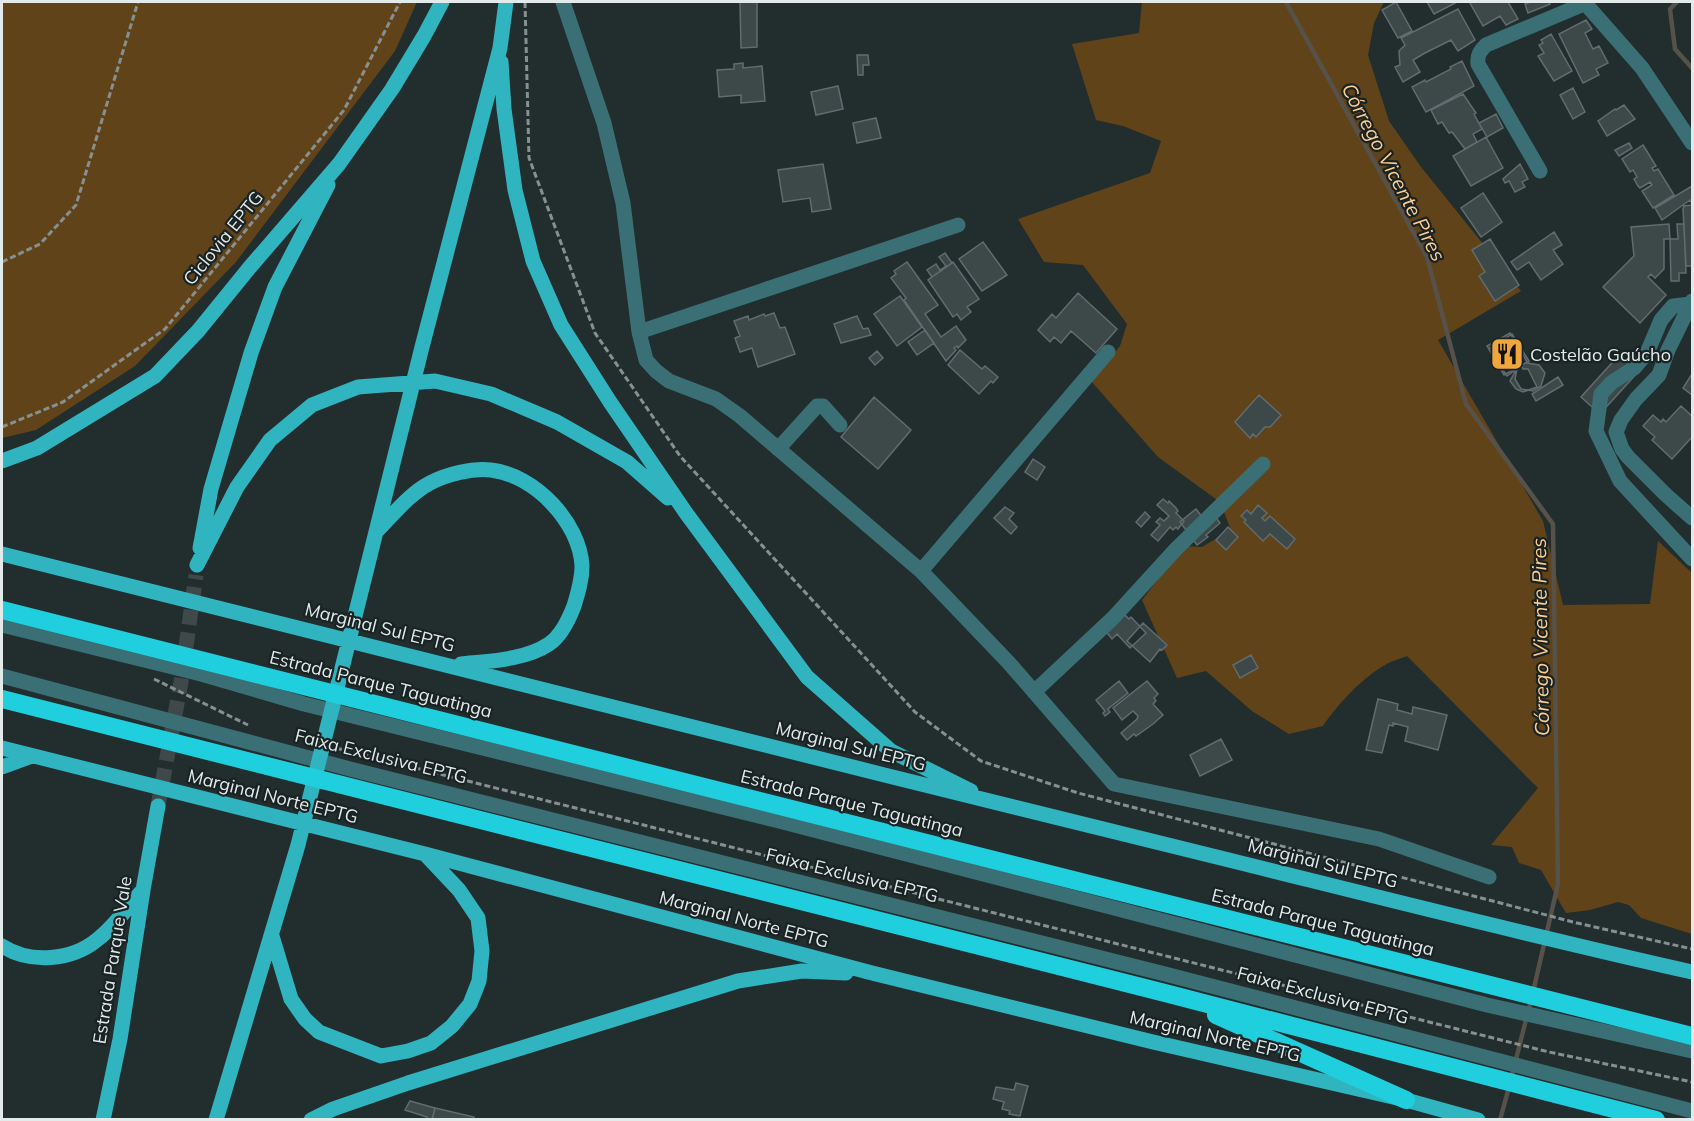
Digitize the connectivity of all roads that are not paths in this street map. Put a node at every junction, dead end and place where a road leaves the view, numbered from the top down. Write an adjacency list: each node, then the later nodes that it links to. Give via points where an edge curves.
1 (442, 2): 7 (main road, via 392,89)
2 (506, 2): 5 (main road)
3 (563, 2): 11 (street, via 604,123 623,203)
4 (1585, 2): 6 (street, via 1642,68); 8 (street, via 1486,45 1477,58)
5 (500, 48): 17 (main road, via 515,190 533,261 561,325); 19 (main road)
6 (1692, 143)
7 (339, 164): 15 (main road, via 156,376 38,448); 17 (main road, via 275,287 251,353 211,489 196,570 237,486 270,440 312,405 358,387 435,381 490,394 557,422 627,462)
8 (1540, 171)
9 (958, 225): 11 (street)
10 (1692, 302): 18 (street, via 1659,375 1620,420 1616,432 1628,457); 21 (street, via 1673,306 1661,320 1647,353 1601,394 1596,431 1620,481)
11 (639, 332): 14 (street, via 646,360 656,371 669,381 716,399)
12 (1108, 352): 22 (street)
13 (840, 424): 14 (street, via 823,406 817,406)
14 (778, 449): 22 (street)
15 (2, 461)
16 (1263, 464): 29 (street, via 1176,549 1113,618)
17 (686, 513): 34 (main road, via 807,677 891,751)
18 (1692, 518)
19 (376, 532): 26 (main road, via 427,484 441,477 492,470 537,489 558,509 575,537 582,565 579,590 561,632 551,643 533,653); 39 (main road)
20 (2, 554): 26 (main road, Marginal Sul EPTG)
21 (1692, 559)
22 (921, 571): 29 (street)
23 (2, 610): 25 (highway, Estrada Parque Taguatinga)
24 (2, 625): 25 (street)
25 (150, 662): 27 (highway, Estrada Parque Taguatinga)
26 (453, 665): 34 (main road, Marginal Sul EPTG)
27 (203, 668): 44 (highway, Estrada Parque Taguatinga); 45 (street, Faixa Exclusiva EPTG, via 304,704 779,821 1487,1005)
28 (2, 676): 46 (street, Faixa Exclusiva EPTG, via 146,716 1158,972)
29 (1034, 692): 37 (street, via 1114,784 1379,839)
30 (2, 699): 43 (highway)
31 (2, 748): 32 (main road, Marginal Norte EPTG)
32 (32, 756): 33 (main road); 36 (main road, Marginal Norte EPTG)
33 (2, 767)
34 (998, 804): 41 (main road, Marginal Sul EPTG)
35 (158, 806): 38 (main road, Estrada Parque Vale)
36 (425, 854): 39 (main road, via 459,890 478,918 482,951 479,981 470,1004 452,1026 431,1042 408,1052 381,1056 319,1032 291,999); 42 (main road, Marginal Norte EPTG)
37 (1489, 876)
38 (142, 891): 40 (main road, via 98,940 70,955 23,956); 49 (main road, Estrada Parque Vale, via 120,1040)
39 (272, 936): 50 (main road)
40 (2, 946)
41 (1692, 972)
42 (872, 973): 47 (main road, Marginal Norte EPTG); 51 (main road, via 802,971 738,981 408,1083)
43 (1165, 993): 46 (highway); 47 (highway)
44 (1692, 1036)
45 (1692, 1052)
46 (1479, 1066): 48 (street, Faixa Exclusiva EPTG, via 1546,1072); 53 (highway, via 1531,1088)
47 (1406, 1100): 52 (main road, Marginal Norte EPTG)
48 (1692, 1111)
49 (103, 1119)
50 (216, 1119)
51 (311, 1119)
52 (1478, 1119)
53 (1656, 1119)

